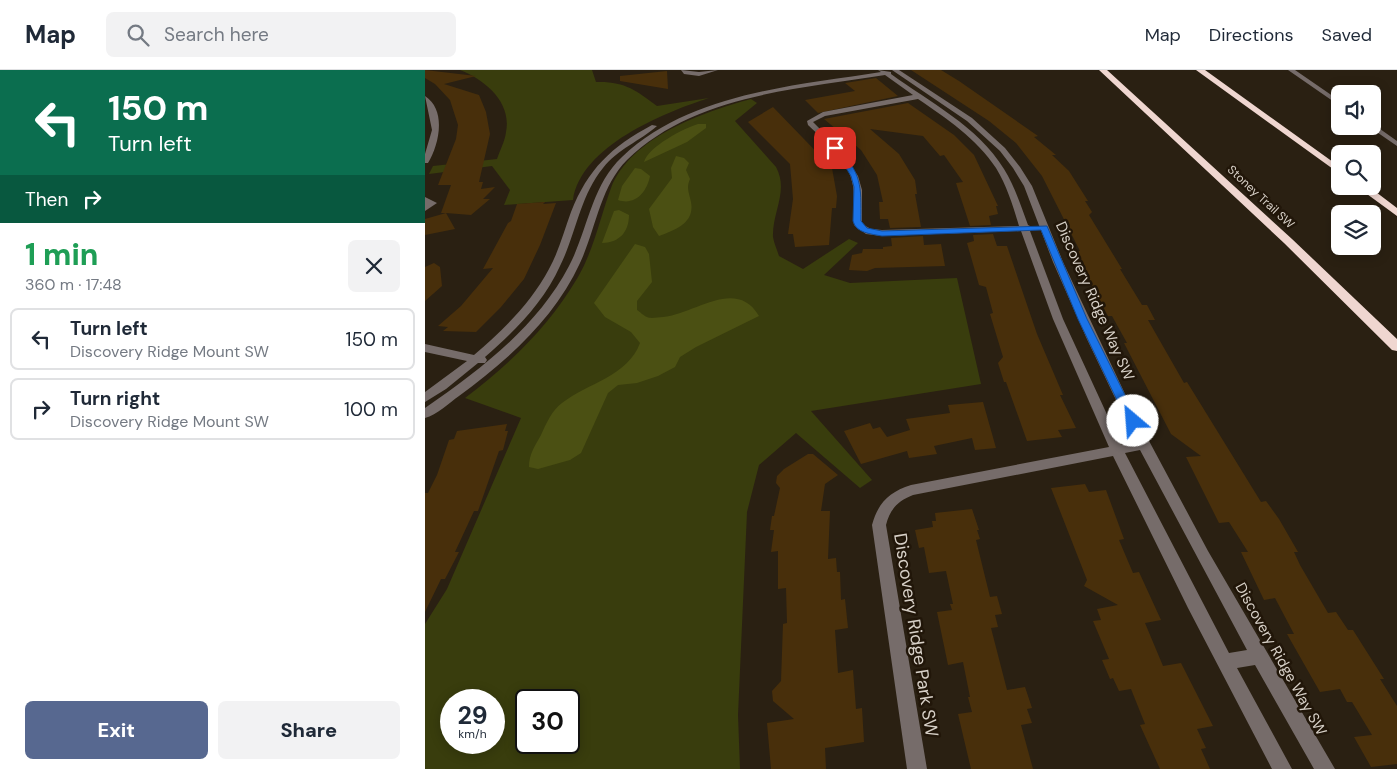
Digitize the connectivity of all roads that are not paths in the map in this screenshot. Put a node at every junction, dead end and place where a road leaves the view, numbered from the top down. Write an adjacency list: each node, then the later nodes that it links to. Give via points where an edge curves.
1 (685, 70): 2 (street, via 695,74)
2 (715, 70)
3 (1103, 70): 31 (highway, Stoney Trail SW)
4 (1201, 70): 13 (highway)
5 (1214, 70): 13 (highway, via 1281,120)
6 (1291, 70): 11 (street)
7 (887, 71): 8 (street, Discovery Ridge Way SW); 9 (street); 21 (street, via 757,96 690,117 632,151 615,168); 22 (street, via 739,95 679,114 649,128 621,147 595,172)
8 (931, 94): 9 (street); 15 (street, Discovery Ridge Way SW)
9 (918, 96): 16 (street, via 967,131); 25 (street, via 823,114 810,121 842,154 855,176 857,225 882,233)
10 (425, 98): 17 (street, via 436,123 434,143)
11 (1331, 98)
12 (1381, 133): 14 (street)
13 (1303, 143): 18 (highway)
14 (1397, 144)
15 (1002, 147): 16 (street); 26 (street, Discovery Ridge Way SW, via 1026,181)
16 (986, 149): 25 (street, via 1006,178)
17 (425, 161)
18 (1331, 164)
19 (1373, 195): 24 (highway)
20 (425, 200): 23 (street, via 433,203)
21 (599, 200): 22 (street); 27 (street)
22 (580, 201): 28 (street)
23 (425, 208)
24 (1397, 213)
25 (1024, 228): 26 (street); 30 (street)
26 (1044, 228): 29 (street, Discovery Ridge Way SW)
27 (575, 265): 28 (street); 34 (street, via 552,302)
28 (556, 266): 33 (street, via 527,308)
29 (1083, 319): 30 (street); 37 (street, Discovery Ridge Way SW)
30 (1059, 320): 38 (street)
31 (1397, 347)
32 (425, 348): 33 (street)
33 (476, 359): 34 (street); 35 (street)
34 (494, 362): 36 (street)
35 (425, 398)
36 (425, 414)
37 (1144, 445): 38 (street, Discovery Ridge Park SW); 39 (street, Discovery Ridge Way SW)
38 (1117, 450): 40 (street); 41 (street, Discovery Ridge Park SW, via 911,490 887,503 879,526)
39 (1259, 656): 40 (street); 43 (street, Discovery Ridge Way SW)
40 (1225, 662): 42 (street)
41 (917, 769)
42 (1282, 769)
43 (1325, 769)

